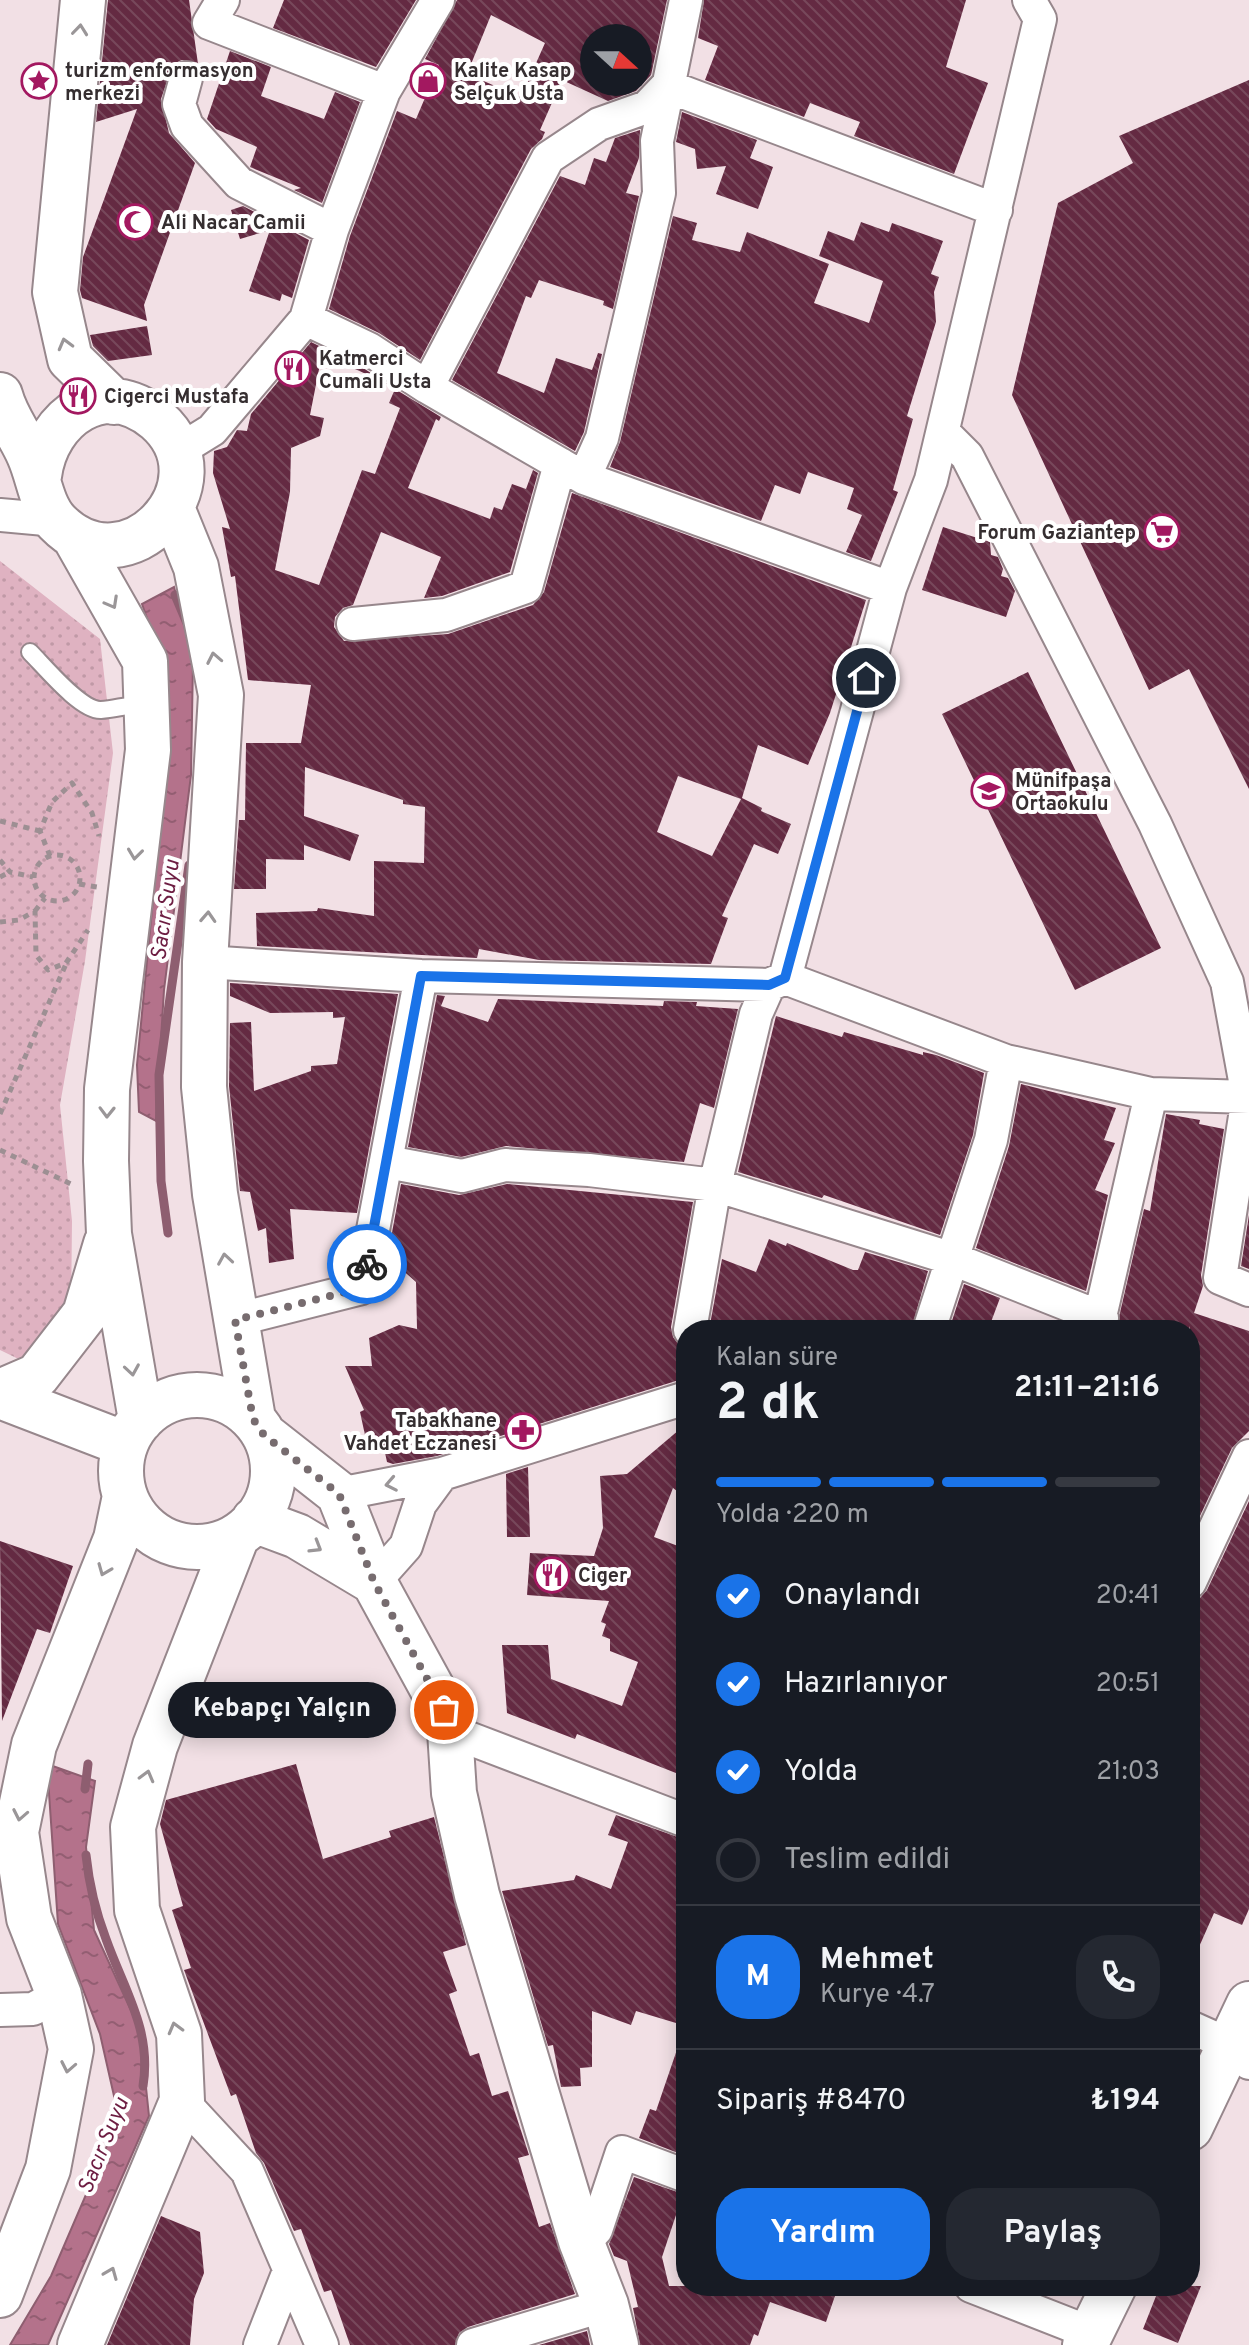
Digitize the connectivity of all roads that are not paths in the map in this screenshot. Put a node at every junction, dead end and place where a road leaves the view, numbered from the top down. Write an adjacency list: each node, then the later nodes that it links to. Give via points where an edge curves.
1 (83, 0): 14 (main road, one-way to 1, via 70,359 55,292)
2 (223, 0): 8 (street, via 209,23)
3 (438, 0): 8 (street)
4 (686, 0): 7 (street)
5 (1029, 0): 9 (street, via 1040,19)
6 (186, 78): 10 (street, via 179,104 187,126 239,183)
7 (667, 86): 9 (street); 12 (street, via 647,107 599,124 548,158); 17 (street, via 657,141 659,193 602,438)
8 (384, 91): 10 (street)
9 (996, 210): 15 (street)
10 (332, 230): 11 (street)
11 (306, 319): 12 (street, via 369,349); 16 (street, via 212,430)
12 (427, 387): 17 (street)
13 (0, 395): 18 (main road, via 5,415)
14 (114, 402): 16 (main road, via 156,419); 18 (main road, via 69,415 52,432)
15 (944, 433): 22 (street); 31 (street, via 967,456 1155,824 1227,982)
16 (178, 451): 19 (main road, via 181,481)
17 (572, 471): 22 (street); 23 (street, via 526,587 446,615)
18 (39, 476): 21 (main road, via 43,500)
19 (172, 508): 21 (main road, via 142,538 119,545 96,544); 26 (main road, one-way to 19, via 221,695 196,567)
20 (0, 515): 21 (street)
21 (65, 528): 25 (main road, one-way to 25, via 145,661)
22 (890, 588): 28 (street)
23 (353, 624)
24 (30, 652): 25 (lane, via 85,706 98,711)
25 (146, 705): 34 (main road, one-way to 34, via 148,750 107,1089)
26 (205, 962): 27 (street); 37 (main road, one-way to 26, via 204,1087)
27 (421, 976): 28 (street); 32 (street)
28 (777, 982): 29 (street); 33 (street, via 756,1014)
29 (1006, 1061): 30 (street); 35 (street, via 991,1140)
30 (1151, 1094): 31 (street); 41 (street)
31 (1249, 1097): 36 (street, via 1220,1278)
32 (387, 1162): 33 (street, via 462,1176 505,1165); 37 (street, via 362,1288)
33 (715, 1185): 35 (street); 38 (street)
34 (109, 1234): 42 (main road, via 85,1314 37,1376); 45 (main road, one-way to 45)
35 (953, 1259): 39 (street); 40 (street)
36 (1249, 1290)
37 (235, 1320): 44 (main road)
38 (692, 1320)
39 (932, 1320)
40 (1091, 1320)
41 (1101, 1320)
42 (0, 1394): 45 (main road)
43 (676, 1401): 47 (street)
44 (258, 1427): 45 (main road, via 233,1404 209,1396 184,1396 161,1404); 48 (main road); 50 (main road, via 271,1457 272,1479 266,1501)
45 (133, 1432): 49 (main road, via 121,1470)
46 (1249, 1456): 51 (street)
47 (442, 1474): 48 (street, one-way to 48); 52 (street, via 420,1504 406,1546)
48 (339, 1494): 52 (main road)
49 (125, 1496): 50 (main road, via 135,1516 171,1543 216,1545); 55 (main road, one-way to 55, via 116,1539 34,1745 16,1832 29,1918)
50 (245, 1528): 52 (main road, one-way to 52, via 297,1536); 60 (main road, one-way to 50, via 179,2034 137,1910 133,1827 155,1746)
51 (1200, 1561)
52 (374, 1582): 53 (main road, via 444,1710)
53 (450, 1731): 54 (street); 63 (main road, via 454,1793 477,1895)
54 (676, 1809)
55 (59, 1995): 57 (street, via 33,2009); 65 (main road, one-way to 65, via 71,2049 48,2169)
56 (1249, 2004): 59 (main road)
57 (0, 2010)
58 (1200, 2032): 59 (street)
59 (1240, 2054): 61 (main road)
60 (182, 2101): 64 (street, via 247,2171); 70 (main road, one-way to 60)
61 (1200, 2113)
62 (676, 2172): 63 (street, via 622,2152 596,2230)
63 (581, 2241): 68 (main road)
64 (289, 2271): 71 (street); 72 (street)
65 (0, 2295)
66 (993, 2296): 69 (street)
67 (1109, 2296): 69 (main road)
68 (611, 2325): 73 (street)
69 (1088, 2339)
70 (80, 2345)
71 (260, 2345)
72 (322, 2345)
73 (473, 2345)

